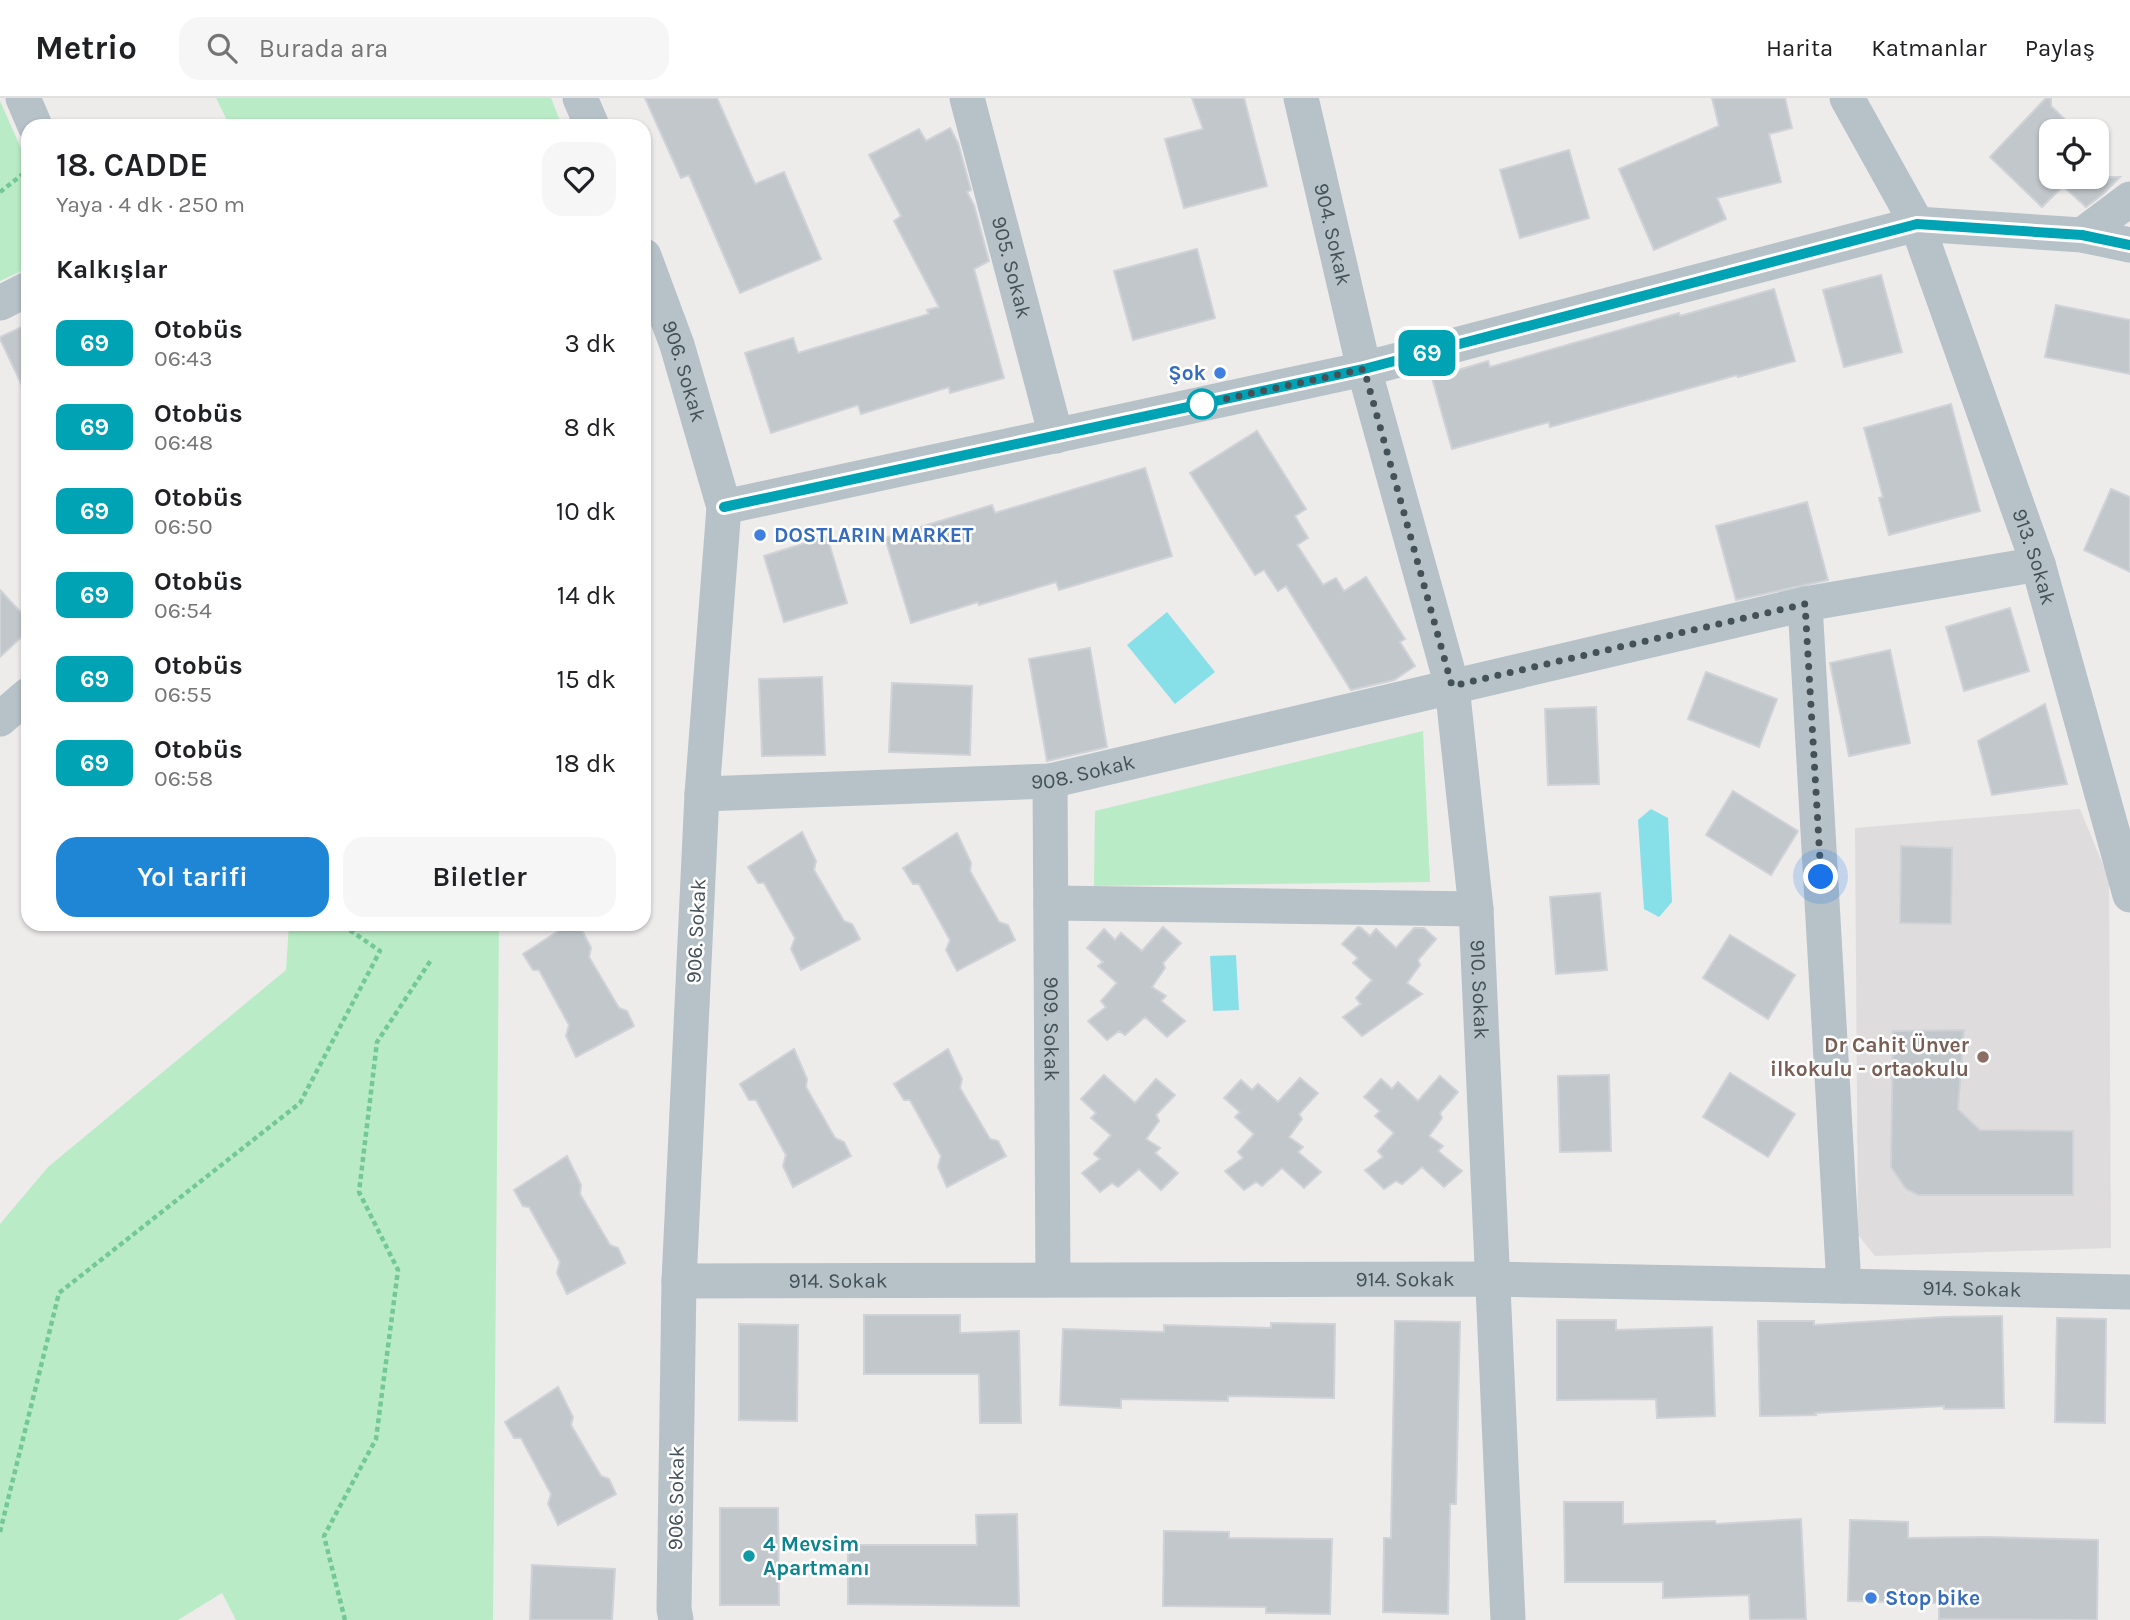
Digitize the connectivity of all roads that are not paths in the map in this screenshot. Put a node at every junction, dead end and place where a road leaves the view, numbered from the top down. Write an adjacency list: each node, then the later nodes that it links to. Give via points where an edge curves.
1 (23, 98): 6 (street)
2 (580, 98): 7 (street)
3 (967, 98): 17 (street, 905. Sokak)
4 (1301, 98): 16 (street, 904. Sokak)
5 (1847, 98): 9 (street, 913. Sokak)
6 (32, 119)
7 (589, 119)
8 (2130, 199): 10 (street)
9 (1917, 224): 10 (street); 16 (street); 19 (street, 913. Sokak)
10 (2082, 235): 11 (street)
11 (2130, 245)
12 (21, 292): 14 (street)
13 (651, 293): 15 (street, 906. Sokak)
14 (0, 303)
15 (660, 341): 18 (street, 906. Sokak)
16 (1364, 369): 17 (street); 21 (street, 910. Sokak)
17 (1056, 436): 18 (street)
18 (724, 507): 25 (street, 906. Sokak)
19 (2038, 564): 20 (street, 908. Sokak); 26 (street, 913. Sokak)
20 (1805, 604): 21 (street, 908. Sokak); 32 (street)
21 (1452, 686): 24 (street, 908. Sokak); 28 (street, 910. Sokak)
22 (21, 701): 23 (street)
23 (0, 719)
24 (1050, 780): 25 (street, 908. Sokak); 27 (street, 909. Sokak)
25 (702, 794): 31 (street, 906. Sokak)
26 (2130, 895)
27 (1051, 903): 28 (street); 29 (street, 909. Sokak)
28 (1476, 909): 30 (street, 910. Sokak)
29 (1053, 1279): 30 (street, 914. Sokak); 31 (street, 914. Sokak)
30 (1493, 1279): 32 (street, 914. Sokak); 35 (street, 910. Sokak)
31 (679, 1282): 34 (street, 906. Sokak)
32 (1844, 1286): 33 (street, 914. Sokak)
33 (2130, 1292)
34 (676, 1620)
35 (1508, 1620)

